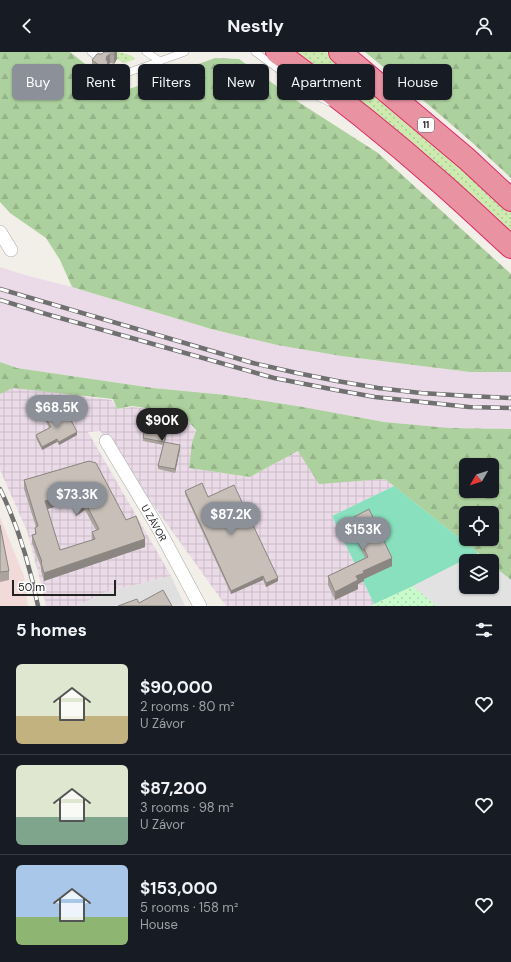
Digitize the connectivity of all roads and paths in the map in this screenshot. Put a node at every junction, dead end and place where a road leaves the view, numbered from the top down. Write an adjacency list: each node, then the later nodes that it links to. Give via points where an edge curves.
1 (91, 52): 7 (lane)
2 (146, 52): 8 (lane)
3 (185, 52): 8 (lane)
4 (255, 52): 10 (lane, via 314,96)
5 (277, 52): 10 (highway)
6 (340, 52): 11 (highway, 11)
7 (100, 59)
8 (160, 61): 9 (lane)
9 (130, 72)
10 (349, 106): 13 (highway, via 442,183)
11 (511, 200)
12 (0, 232): 14 (street)
13 (511, 247)
14 (11, 250)
15 (106, 441): 16 (street, U ZÁVOR, via 157,526)
16 (200, 606)

